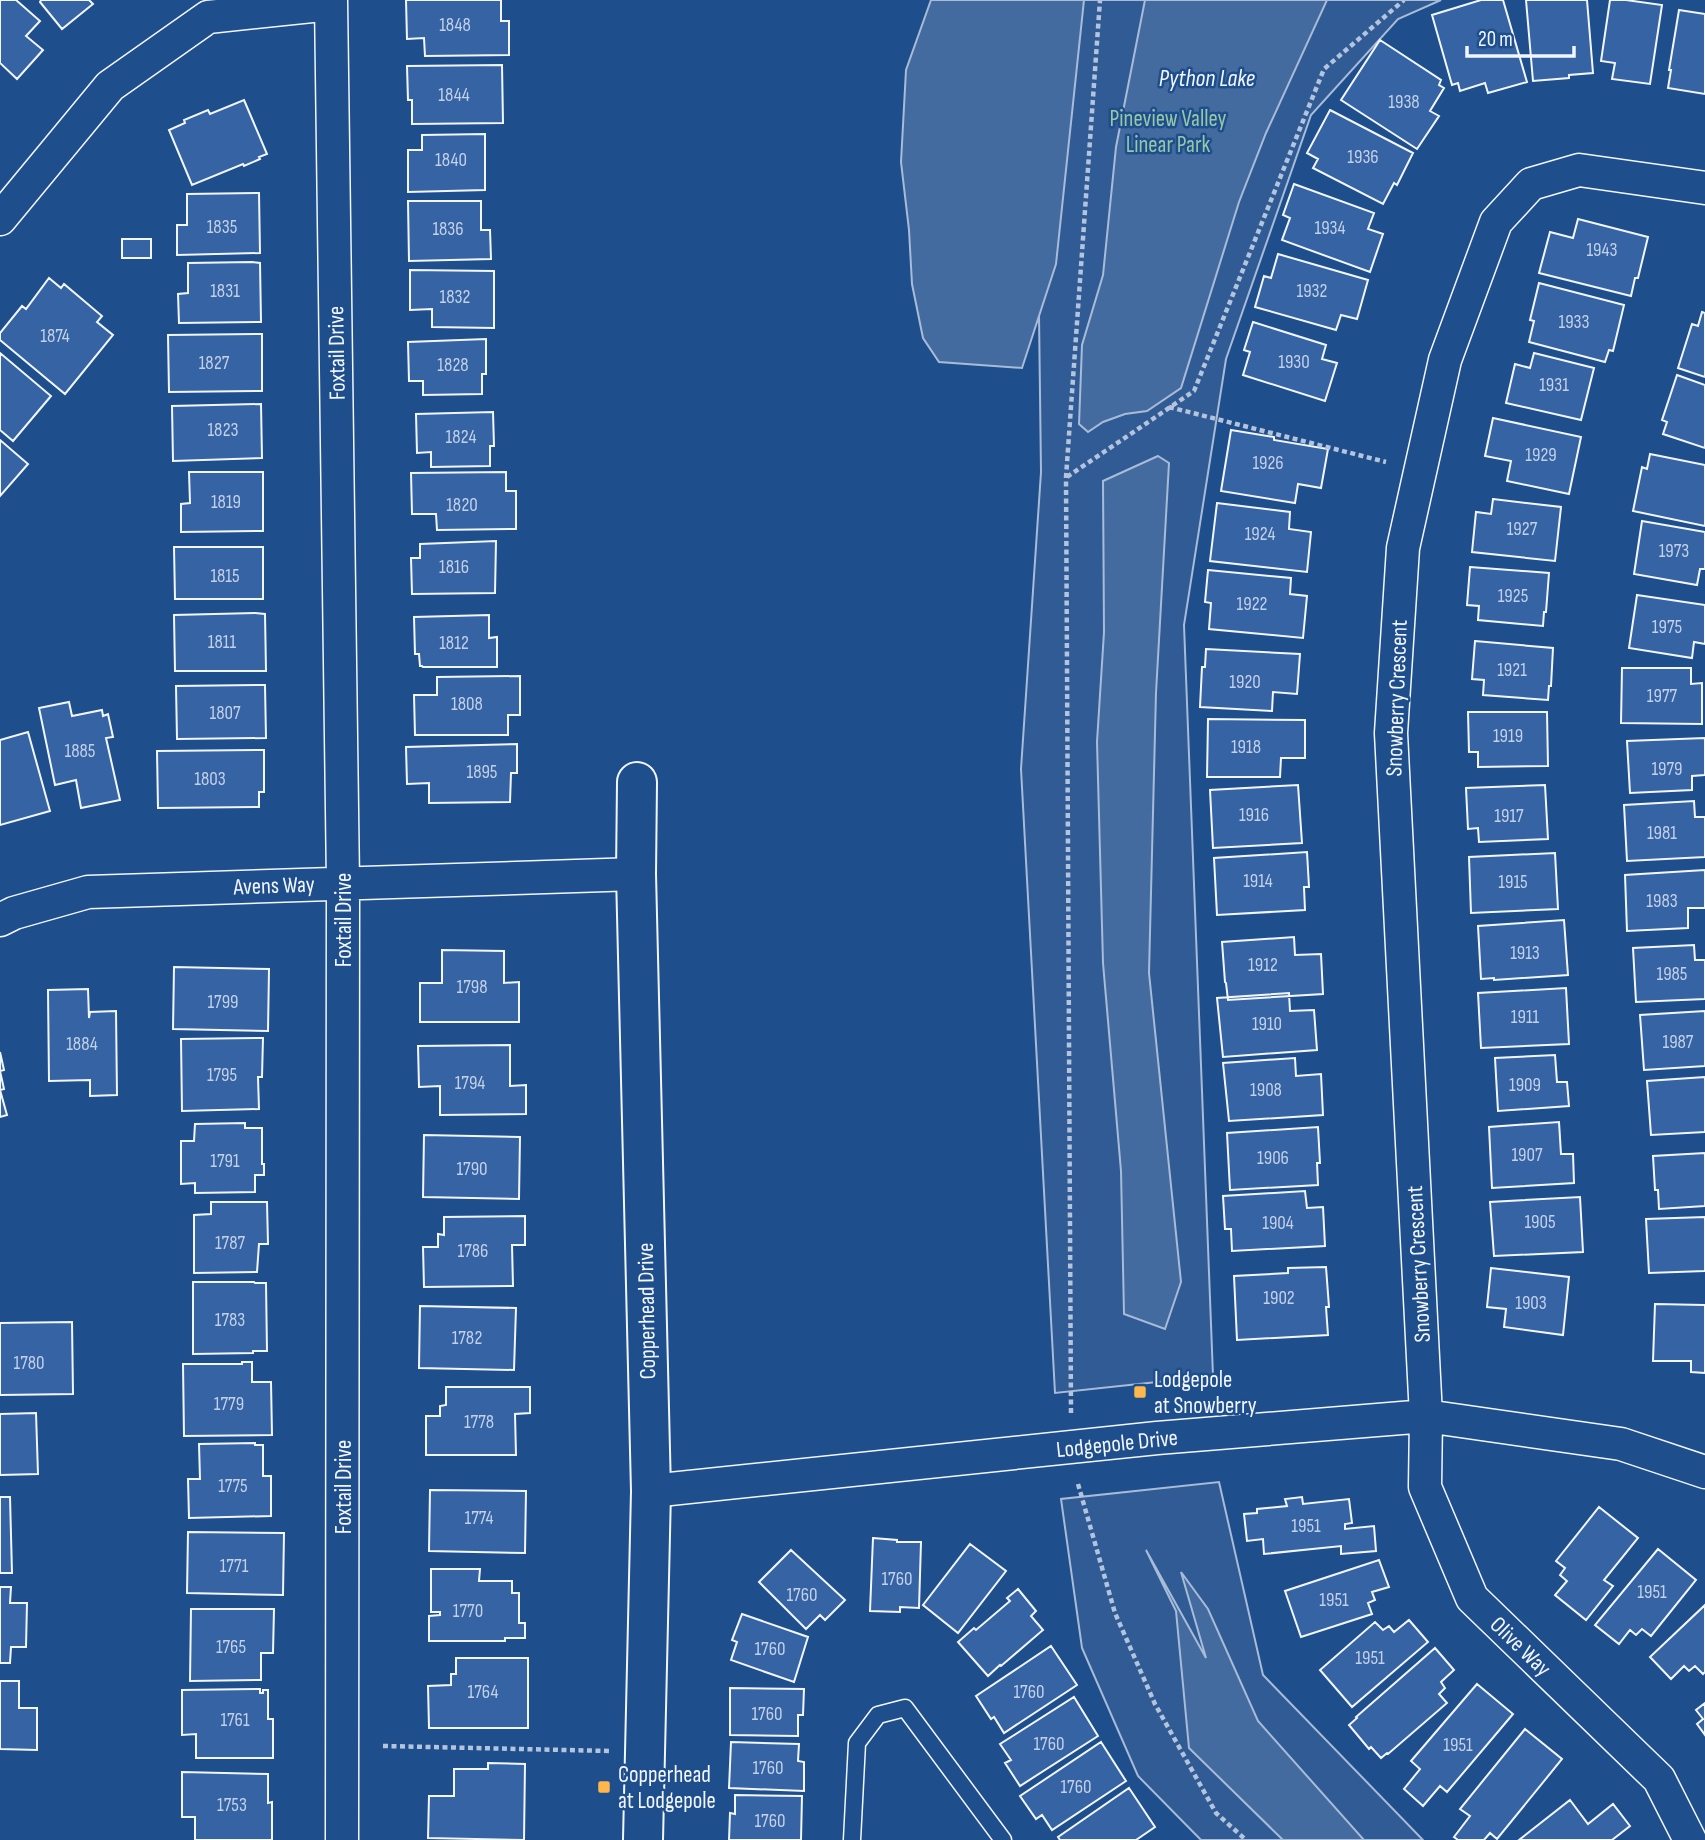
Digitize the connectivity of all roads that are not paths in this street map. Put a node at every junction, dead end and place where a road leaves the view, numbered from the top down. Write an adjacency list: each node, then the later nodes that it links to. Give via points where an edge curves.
1 (331, 2): 3 (street, via 208,17 110,86); 6 (street, Foxtail Drive)
2 (1705, 188): 8 (street, Snowberry Crescent, via 1579,170 1531,184 1496,222 1446,360 1403,548 1391,733)
3 (0, 219)
4 (637, 782): 5 (street, Copperhead Drive)
5 (636, 874): 6 (street, Avens Way); 10 (street, Copperhead Drive)
6 (343, 883): 7 (street, Avens Way, via 88,892); 11 (street, Foxtail Drive)
7 (0, 920)
8 (1426, 1416): 9 (street, Lodgepole Drive, via 1621,1444); 10 (street, Lodgepole Drive, via 1157,1438); 15 (street, Olive Way, via 1425,1487 1472,1598 1659,1779)
9 (1705, 1472)
10 (650, 1491): 12 (street, Copperhead Drive)
11 (342, 1840)
12 (643, 1840)
13 (852, 1840): 14 (lane, via 857,1743 878,1715 905,1708)
14 (1003, 1840)
15 (1690, 1840)

